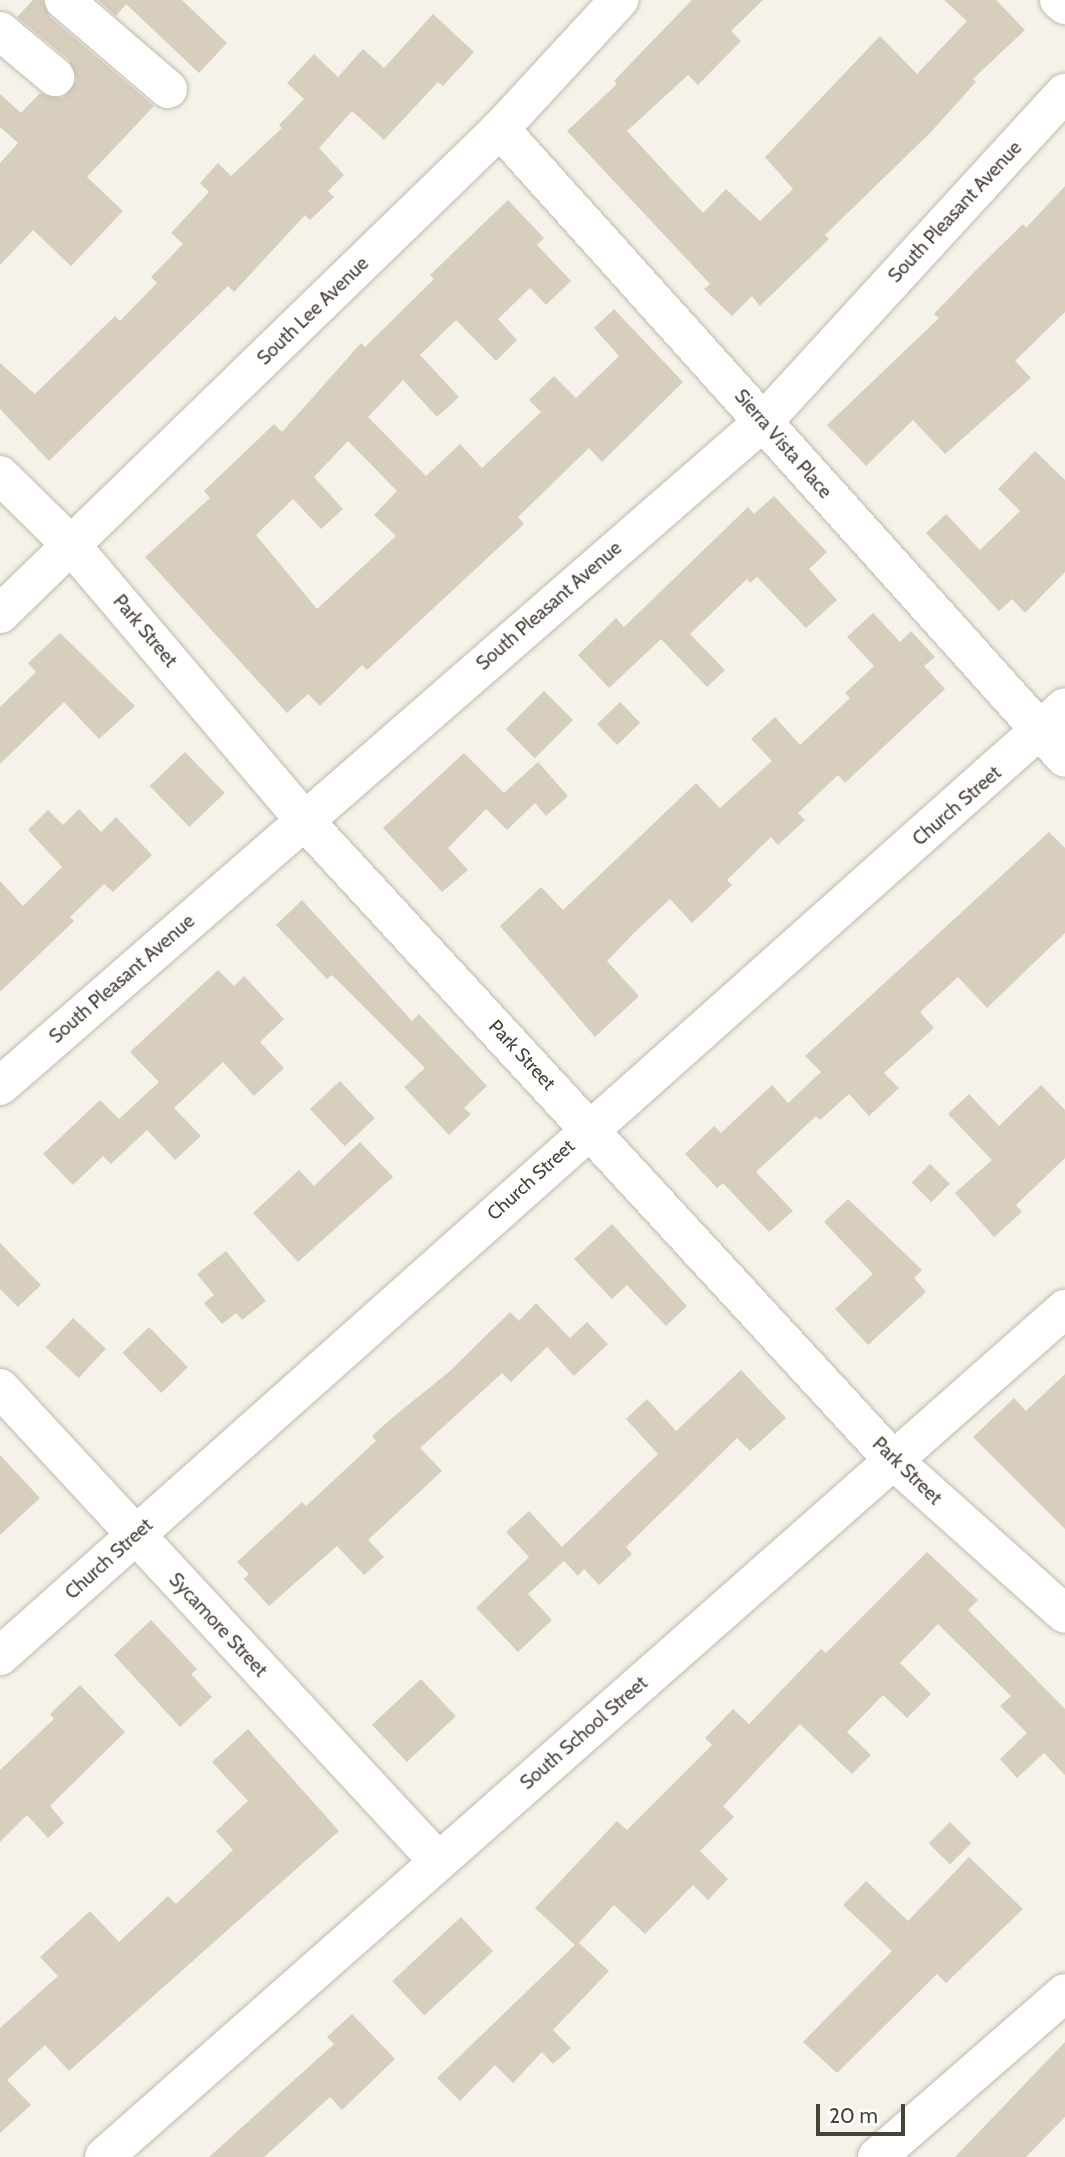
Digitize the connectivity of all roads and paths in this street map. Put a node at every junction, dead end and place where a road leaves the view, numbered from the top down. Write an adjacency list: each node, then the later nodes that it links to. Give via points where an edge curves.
1 (64, 0): 7 (street)
2 (619, 0): 9 (street, South Lee Avenue)
3 (1059, 0): 4 (street)
4 (1065, 5)
5 (0, 31): 6 (street)
6 (55, 77)
7 (168, 89)
8 (1065, 93): 10 (street, South Pleasant Avenue)
9 (500, 129): 10 (street, Sierra Vista Place); 12 (street, South Lee Avenue)
10 (764, 421): 14 (street, Sierra Vista Place, via 789,454); 15 (street, South Pleasant Avenue)
11 (0, 475): 12 (street, Park Street)
12 (71, 545): 13 (street, South Lee Avenue); 15 (street, Park Street)
13 (0, 614)
14 (1057, 732): 17 (street, Church Street)
15 (303, 819): 16 (street, South Pleasant Avenue); 17 (street, Park Street)
16 (0, 1086)
17 (590, 1127): 20 (street, Park Street); 21 (street, Church Street)
18 (1065, 1309): 20 (street, South School Street)
19 (0, 1388): 21 (street, Sycamore Street)
20 (894, 1461): 22 (street, Park Street); 24 (street, South School Street)
21 (136, 1535): 23 (street, Church Street); 24 (street, Sycamore Street)
22 (1065, 1614)
23 (0, 1656)
24 (438, 1861): 26 (street, South School Street)
25 (1065, 1993): 27 (street)
26 (104, 2157)
27 (877, 2157)

